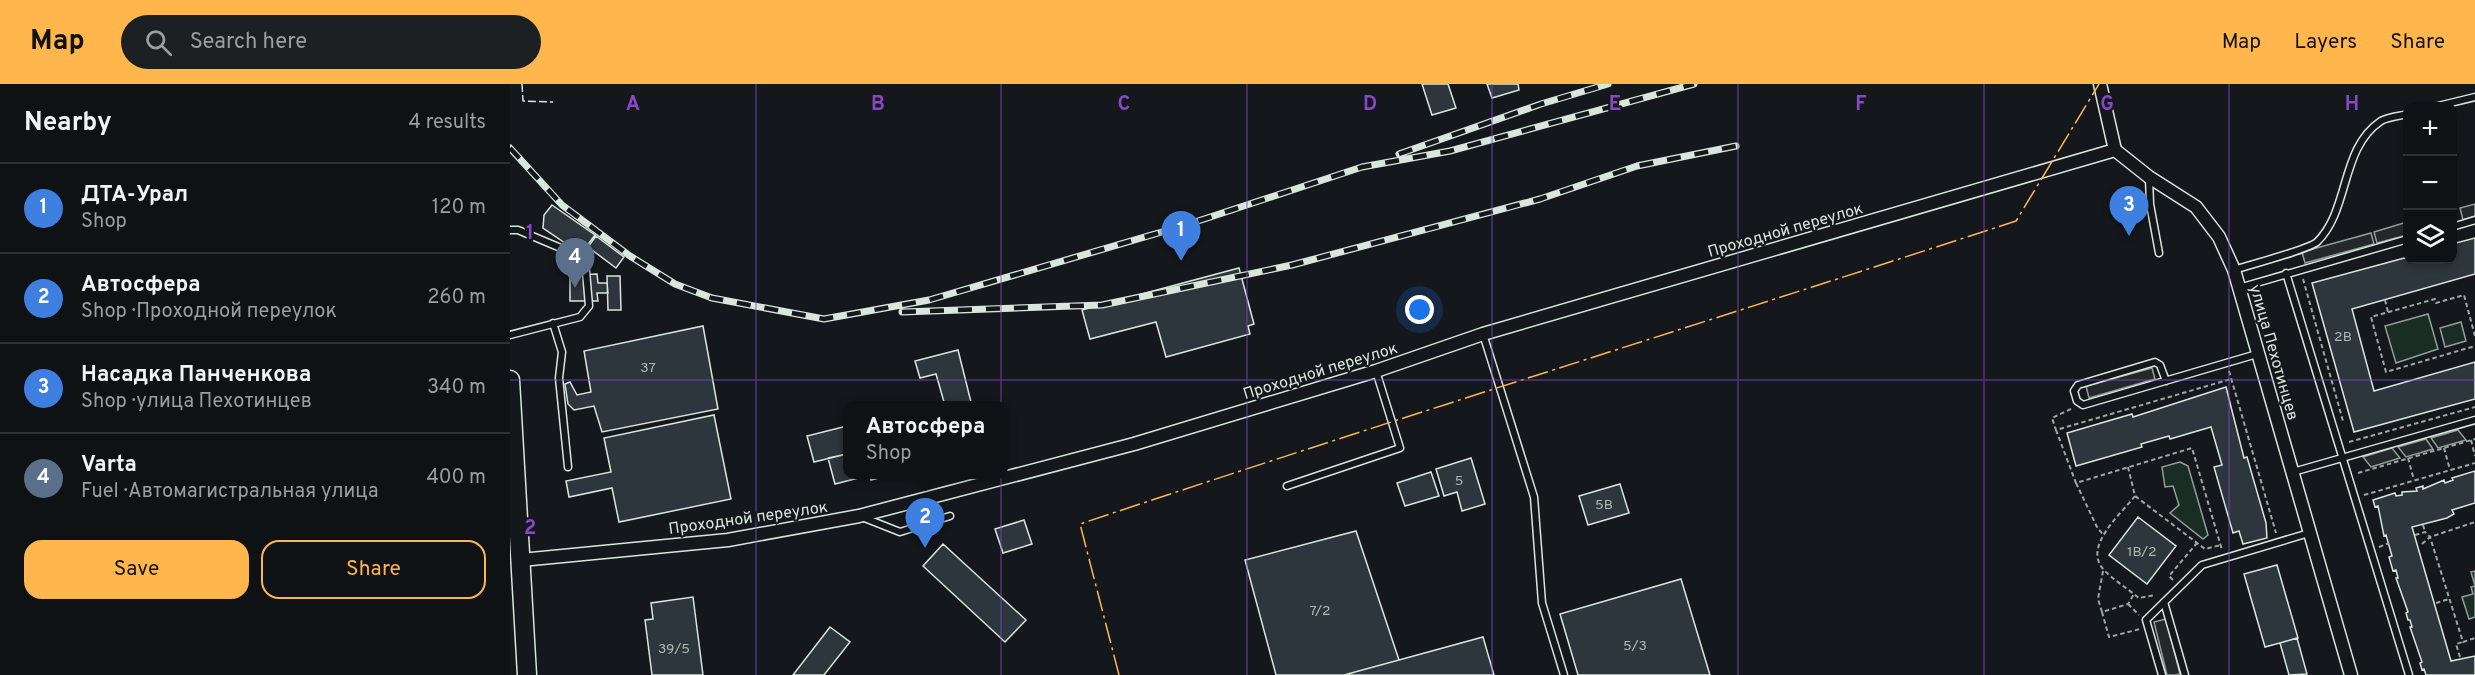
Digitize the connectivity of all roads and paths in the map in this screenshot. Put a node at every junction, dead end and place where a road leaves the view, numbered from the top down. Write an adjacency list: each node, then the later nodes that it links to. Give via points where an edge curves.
1 (2100, 84): 5 (street)
2 (2475, 97): 3 (lane)
3 (2454, 102)
4 (2403, 115): 12 (lane, via 2382,120 2367,135 2329,227 2316,244)
5 (2115, 150): 6 (street, улица Пехотинцев); 18 (street, Проходной переулок)
6 (2149, 177): 11 (lane); 12 (street, улица Пехотинцев, via 2196,207 2219,237)
7 (2475, 220): 8 (lane)
8 (2457, 225)
9 (510, 230): 17 (lane, via 563,249 586,271 589,306 580,317)
10 (2403, 240): 13 (lane)
11 (2159, 253)
12 (2234, 270): 14 (street, улица Пехотинцев)
13 (2286, 273): 14 (lane); 37 (lane)
14 (2239, 288): 22 (street, улица Пехотинцев)
15 (2385, 300): 16 (path)
16 (2388, 312): 20 (path, via 2464,295); 21 (path, via 2371,316 2386,372)
17 (553, 323): 19 (lane); 40 (lane, via 562,352 559,378)
18 (1483, 334): 24 (street, Проходной переулок); 83 (lane, via 1534,497 1542,603)
19 (510, 335)
20 (2475, 336)
21 (2475, 347)
22 (2257, 354): 23 (lane); 43 (street, улица Пехотинцев)
23 (2227, 363): 25 (path); 27 (lane)
24 (1376, 371): 45 (street, Проходной переулок, via 1134,444); 49 (lane, via 1400,448)
25 (2231, 379): 31 (path); 61 (path)
26 (510, 380): 68 (main road)
27 (2166, 381): 28 (lane); 28 (lane, via 2160,365 2155,363 2078,385 2074,391)
28 (2083, 405): 31 (path, via 2052,418)
29 (2475, 407): 34 (path)
30 (2475, 420): 37 (lane)
31 (2056, 430): 48 (path)
32 (2475, 439): 33 (path)
33 (2471, 440): 35 (path); 36 (path)
34 (2349, 442)
35 (2444, 448): 38 (path); 42 (path)
36 (2475, 456)
37 (2341, 457): 43 (lane); 87 (lane)
38 (2408, 458): 44 (path); 47 (path)
39 (2475, 463): 42 (path)
40 (567, 467)
41 (2128, 467): 48 (path); 51 (path); 64 (path, via 2192,448)
42 (2450, 470): 47 (path)
43 (2292, 472): 57 (street, улица Пехотинцев)
44 (2358, 473)
45 (1008, 477)
46 (1000, 479): 52 (street, Проходной переулок)
47 (2414, 480): 50 (path)
48 (2076, 483): 59 (path)
49 (1287, 486)
50 (2364, 495)
51 (2135, 496): 59 (path); 62 (path)
52 (859, 516): 53 (lane, via 900,532); 68 (street, Проходной переулок, via 728,540)
53 (950, 516)
54 (2475, 522): 60 (path)
55 (2423, 525): 56 (path)
56 (2425, 532): 58 (path); 60 (path)
57 (2310, 533): 61 (lane); 86 (street, улица Пехотинцев)
58 (2415, 535)
59 (2104, 536): 69 (path, via 2098,543 2097,556)
60 (2430, 537): 65 (path); 73 (path)
61 (2278, 542): 67 (lane)
62 (2197, 543): 64 (path, via 2205,549); 70 (path, via 2169,576)
63 (2389, 543): 66 (path)
64 (2221, 544): 67 (path)
65 (2422, 544)
66 (2379, 547)
67 (2225, 558): 70 (lane, via 2197,568)
68 (522, 560): 82 (main road)
69 (2103, 570): 72 (path); 77 (path, via 2098,599)
70 (2180, 585): 71 (lane)
71 (2173, 592): 72 (path, via 2139,598); 74 (lane)
72 (2134, 594): 76 (path)
73 (2449, 599): 75 (path); 80 (path)
74 (2164, 602): 78 (lane); 85 (lane)
75 (2436, 603)
76 (2128, 604): 77 (path); 78 (path)
77 (2102, 612): 78 (path, via 2109,637)
78 (2147, 623): 84 (lane)
79 (2475, 638): 80 (path)
80 (2463, 642): 81 (path, via 2456,644)
81 (2460, 657)
82 (527, 675)
83 (1564, 675)
84 (2162, 675)
85 (2185, 675)
86 (2351, 675)
87 (2409, 675)

